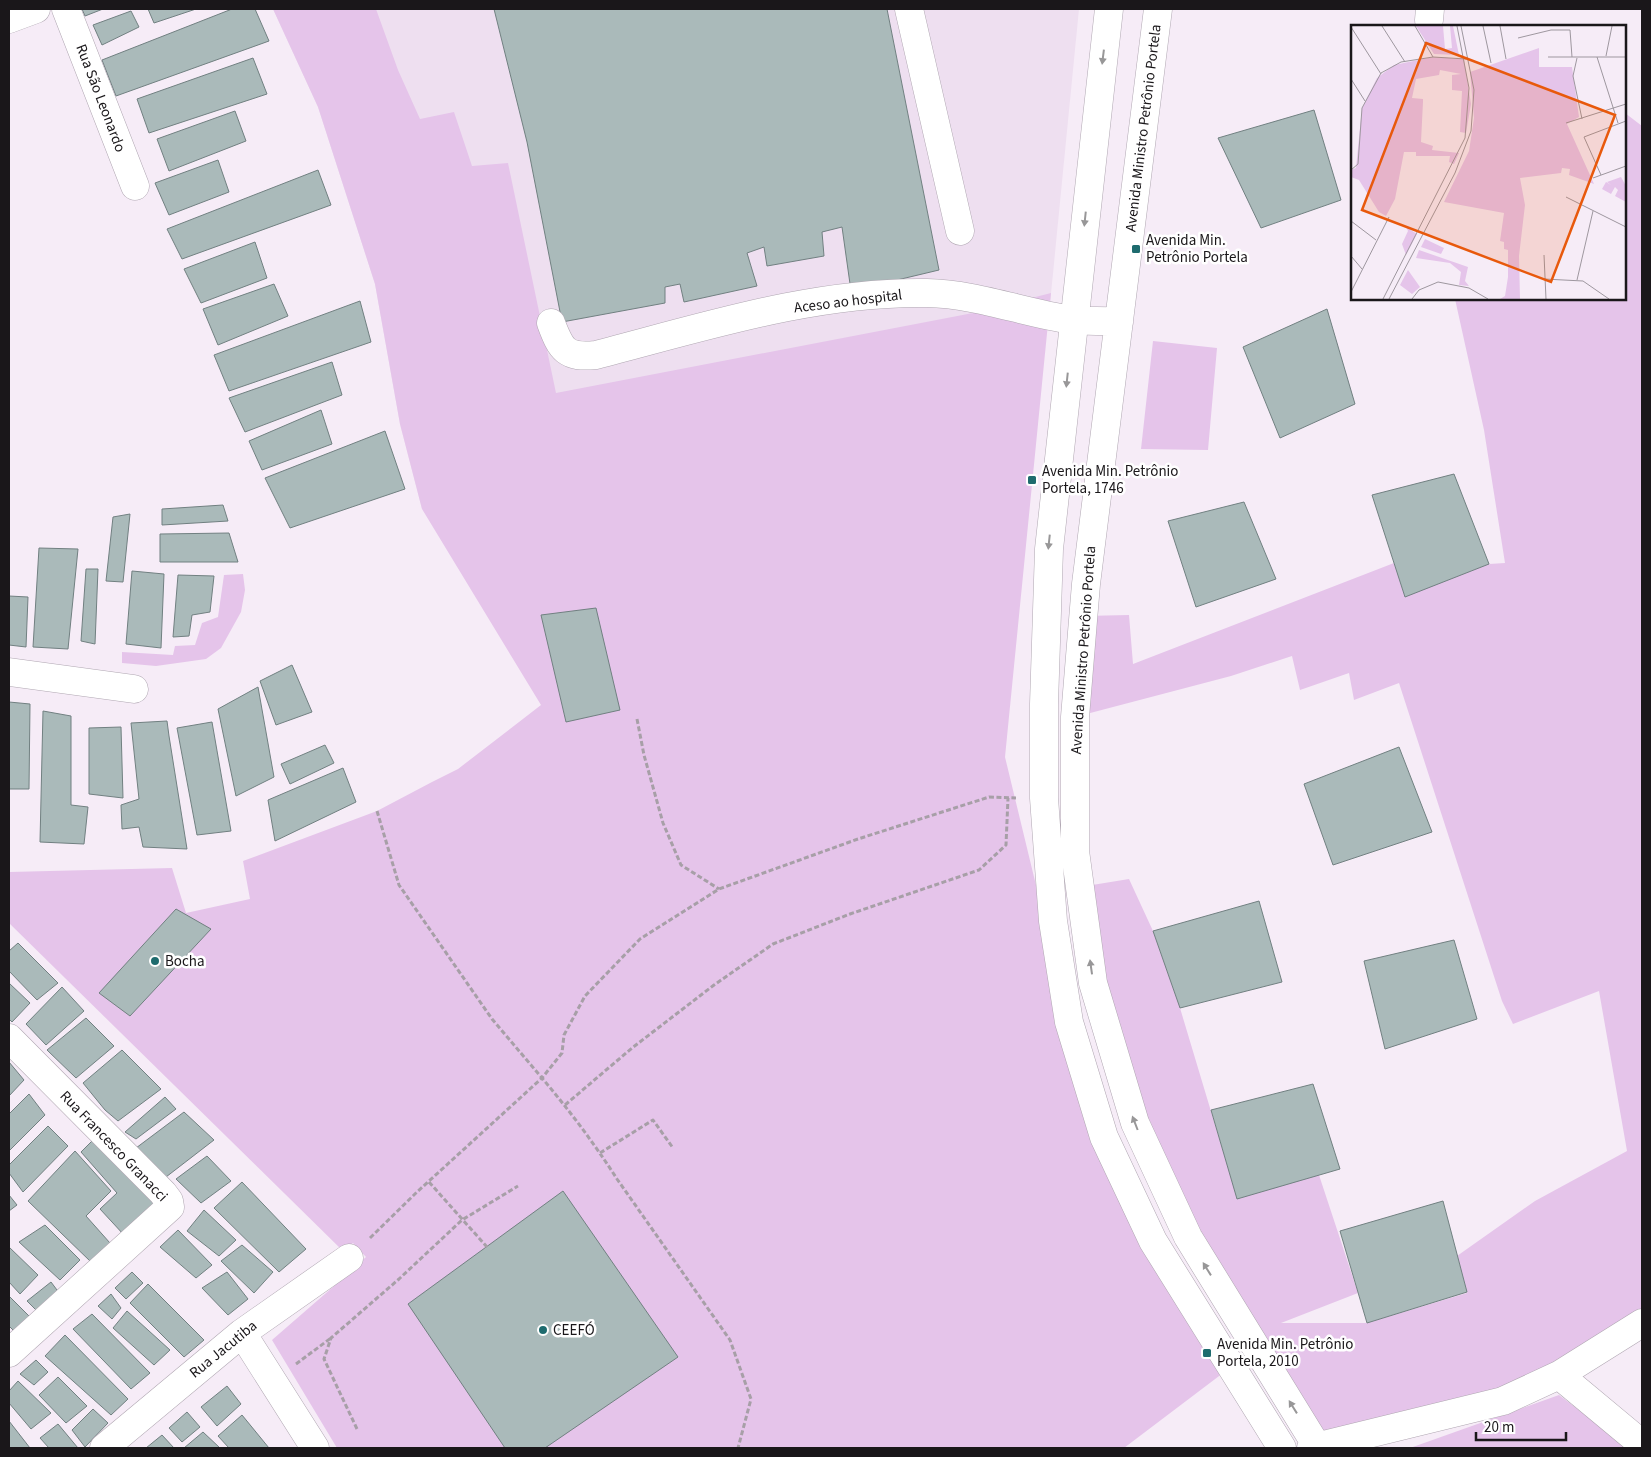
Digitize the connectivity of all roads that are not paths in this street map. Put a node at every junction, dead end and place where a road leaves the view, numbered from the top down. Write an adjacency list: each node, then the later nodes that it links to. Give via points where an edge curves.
1 (36, 9): 6 (street)
2 (66, 9): 7 (street, Rua São Leonardo)
3 (909, 9): 8 (street)
4 (1109, 9): 9 (street, one-way to 9)
5 (1158, 9): 10 (street, Avenida Ministro Petrônio Portela)
6 (9, 19)
7 (135, 186)
8 (960, 230)
9 (1074, 320): 10 (street, Aceso ao hospital); 11 (street, Aceso ao hospital, via 929,293 876,295 757,314 596,355 581,356 567,352 557,340); 23 (street, one-way to 23, via 1048,549 1044,798 1053,921 1069,1022 1104,1137 1154,1241)
10 (1119, 322): 24 (street, Avenida Ministro Petrônio Portela, one-way to 10, via 1188,1237 1134,1123 1093,983 1075,851 1075,717 1086,584)
11 (551, 323)
12 (9, 672): 13 (street)
13 (134, 689)
14 (9, 1038): 18 (street, Rua Francesco Granacci, via 163,1193 170,1204 168,1210)
15 (350, 1258): 17 (street, Rua Jacutiba)
16 (1642, 1323): 19 (street)
17 (242, 1332): 21 (street, Rua Jacutiba); 22 (street)
18 (9, 1353)
19 (1559, 1375): 20 (street); 24 (street, via 1504,1401)
20 (1642, 1444)
21 (104, 1448)
22 (315, 1448)
23 (1282, 1448)
24 (1316, 1448)

